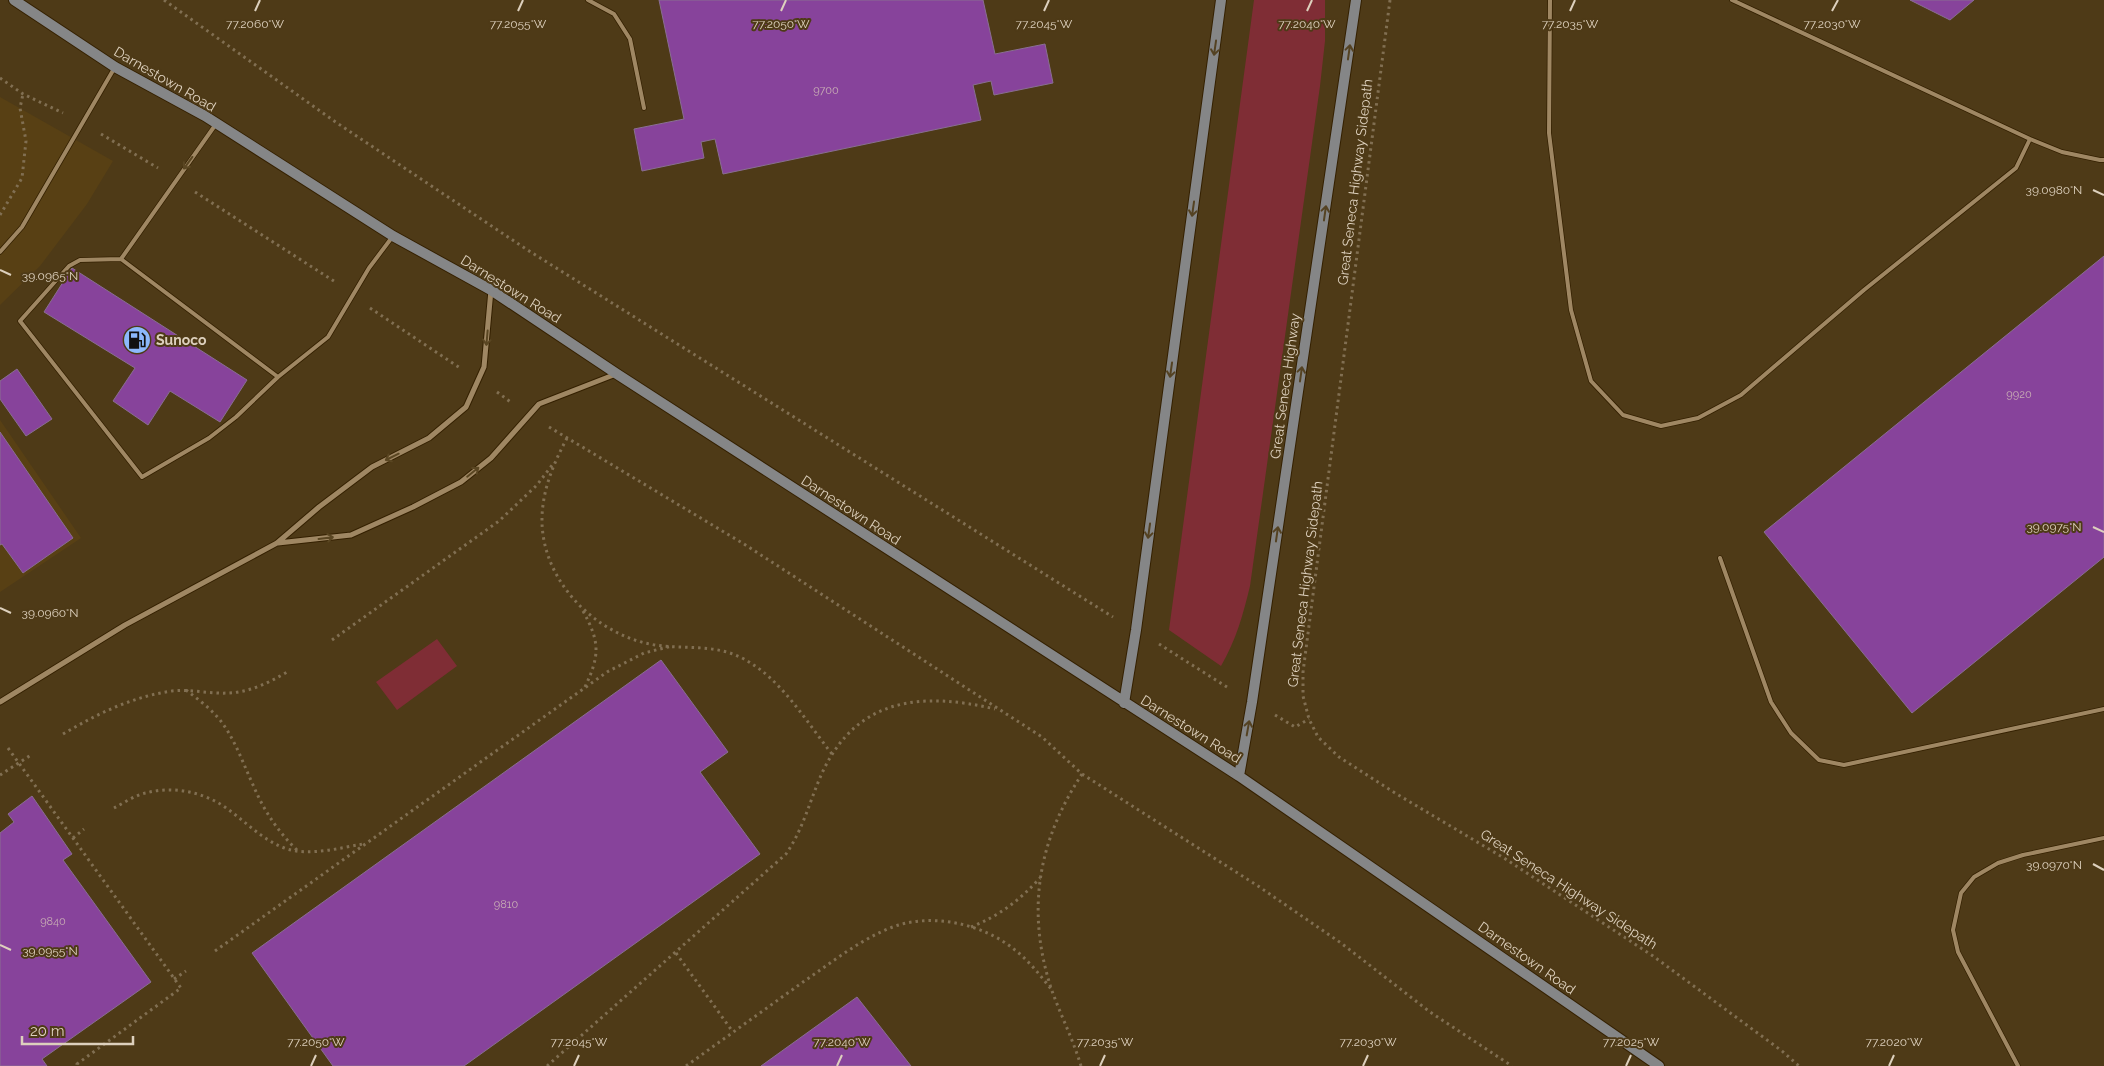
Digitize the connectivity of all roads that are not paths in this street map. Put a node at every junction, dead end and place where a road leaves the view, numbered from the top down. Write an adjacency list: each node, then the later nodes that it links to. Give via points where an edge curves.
1 (14, 0): 7 (main road, Darnestown Road)
2 (588, 0): 8 (lane, via 614,14 630,39)
3 (1221, 0): 21 (main road, one-way to 21)
4 (1356, 0): 23 (main road, Great Seneca Highway, one-way to 4)
5 (1550, 0): 10 (lane, via 1549,133 1571,310 1590,381 1623,414 1661,426 1698,418 1741,395 1864,290 2016,168)
6 (1732, 0): 10 (lane)
7 (115, 67): 9 (main road, Darnestown Road); 13 (lane, via 22,227)
8 (644, 108)
9 (216, 124): 12 (main road, Darnestown Road); 14 (lane, one-way to 14)
10 (2030, 139): 11 (lane, via 2062,152)
11 (2104, 160)
12 (393, 236): 15 (main road, Darnestown Road); 17 (lane, via 368,268 328,337)
13 (0, 252)
14 (121, 258): 17 (lane); 17 (lane, via 80,260 69,266 20,321 142,477 209,438)
15 (491, 290): 16 (main road, Darnestown Road); 18 (street, one-way to 18, via 484,367 466,407 429,438 372,467)
16 (617, 374): 18 (street, one-way to 16, via 350,535 413,508 461,482 491,458 539,404); 21 (main road, Darnestown Road)
17 (278, 377)
18 (277, 544): 20 (street, via 125,625)
19 (1720, 558): 22 (lane, via 1771,702 1791,733 1819,760 1844,765)
20 (0, 702)
21 (1124, 703): 23 (main road, Darnestown Road)
22 (2104, 709)
23 (1239, 776): 25 (main road, Darnestown Road)
24 (2104, 838): 26 (lane, via 1998,863 1974,877 1961,893 1954,930 1958,952)
25 (1659, 1066)
26 (2018, 1066)

